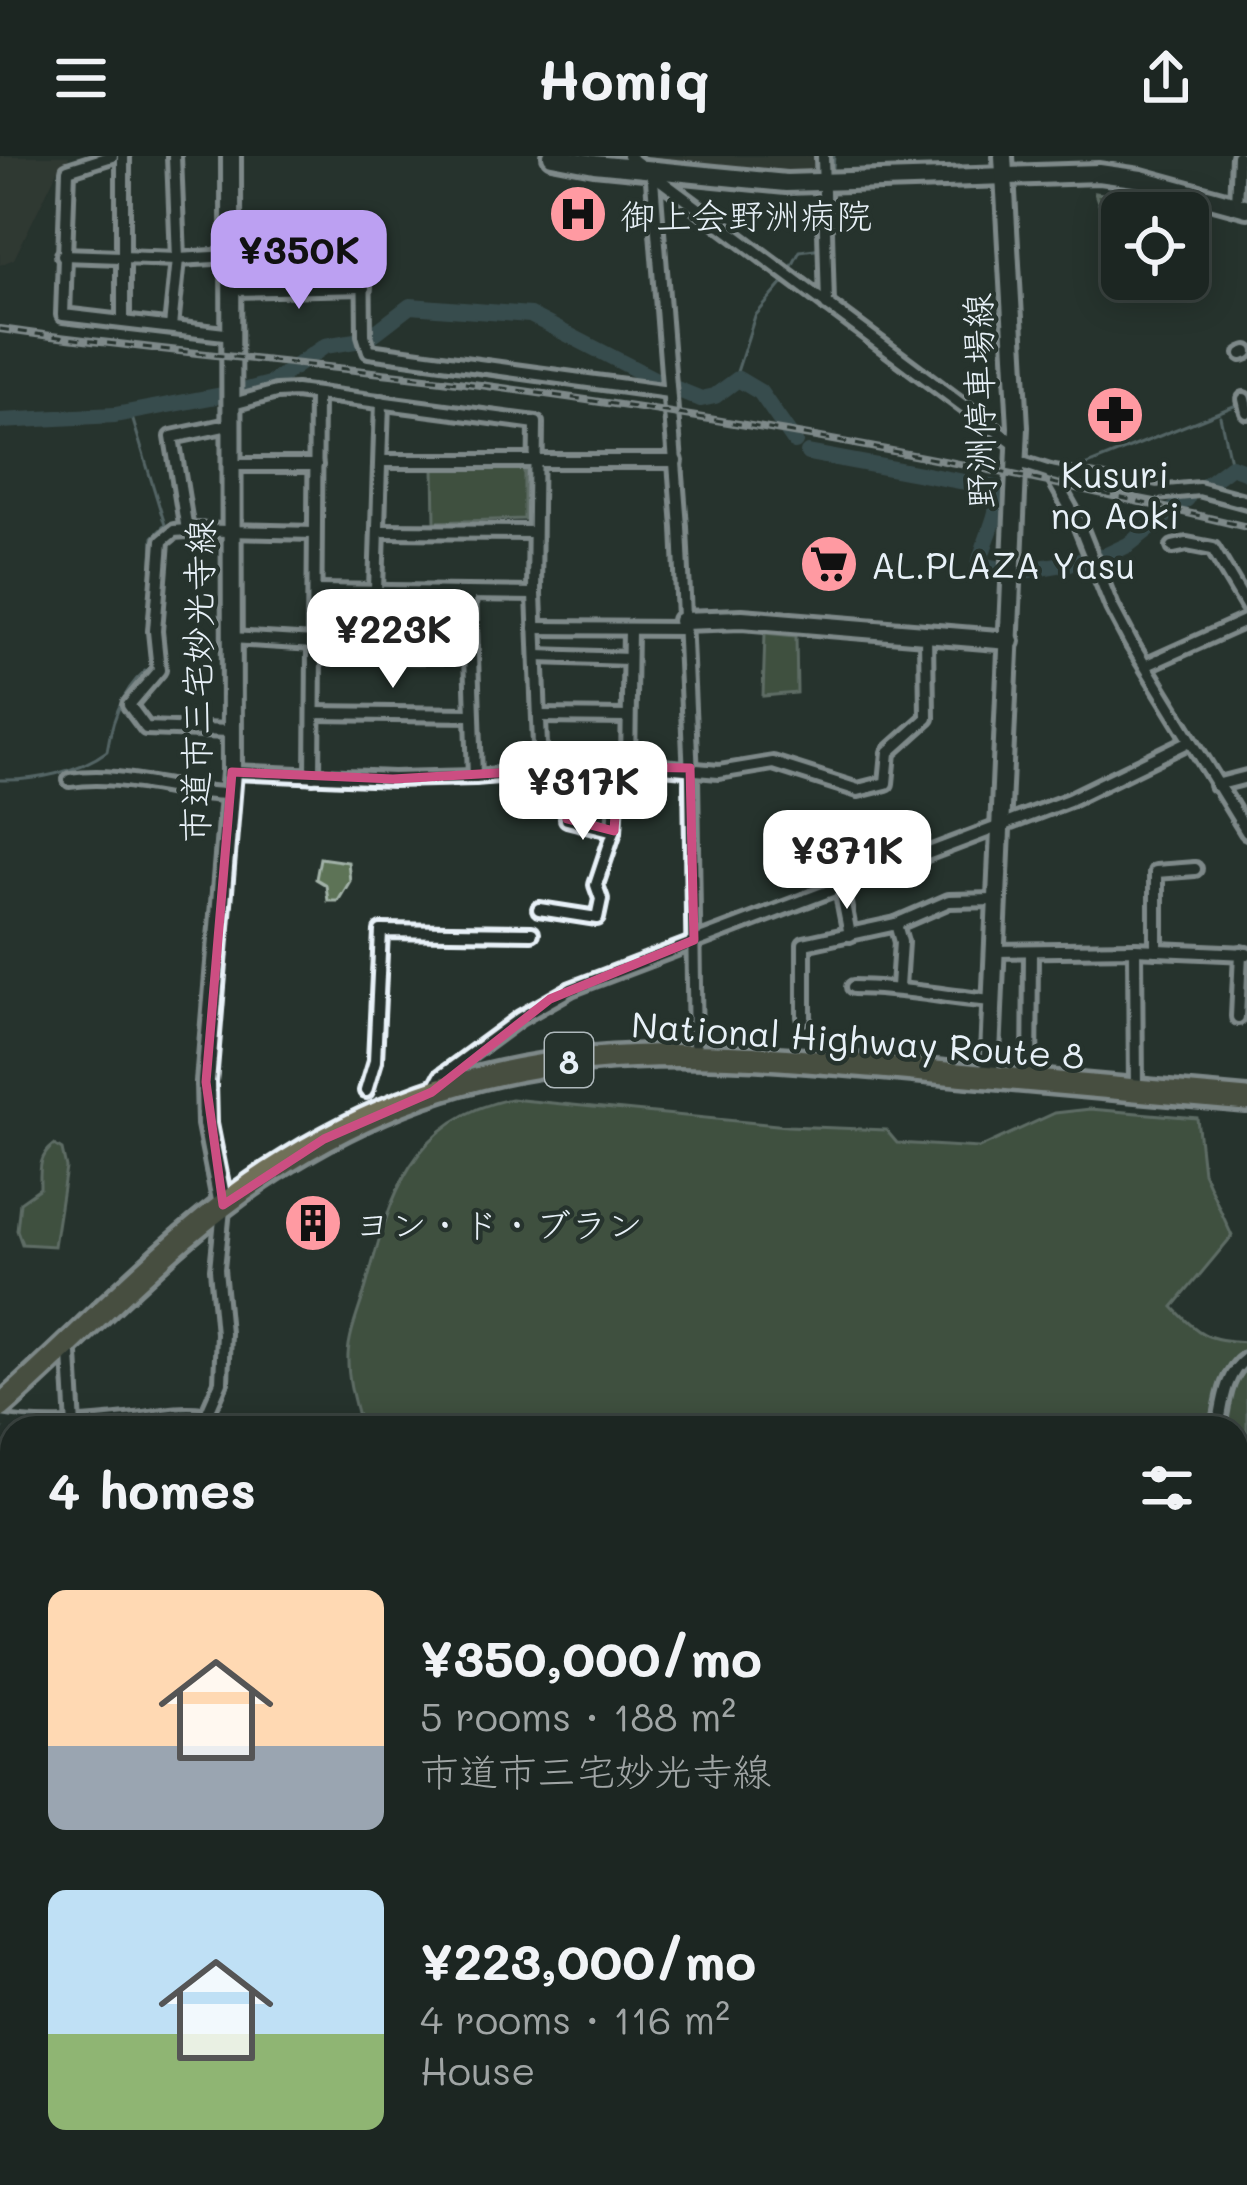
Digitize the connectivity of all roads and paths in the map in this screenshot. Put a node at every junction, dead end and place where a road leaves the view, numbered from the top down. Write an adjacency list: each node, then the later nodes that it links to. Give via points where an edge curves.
1 (112, 156): 15 (street, via 68,170)
2 (123, 156): 16 (street)
3 (174, 156): 18 (street)
4 (231, 156): 14 (street, 市道市三宅妙光寺線)
5 (552, 156): 10 (street)
6 (628, 156): 10 (street)
7 (823, 156): 12 (street)
8 (1003, 156): 11 (street, 野洲停車場線)
9 (1238, 156): 13 (street)
10 (648, 170): 12 (street); 21 (street); 25 (street)
11 (1003, 176): 12 (street); 13 (street, via 1123,175); 30 (street, 野洲停車場線)
12 (821, 183): 21 (street)
13 (1241, 207)
14 (232, 230): 17 (street, 市道市三宅妙光寺線); 19 (street, via 356,234 364,238)
15 (63, 255): 16 (street); 22 (street, via 63,315)
16 (123, 256): 18 (street); 22 (street)
17 (232, 256): 18 (street); 20 (street, 市道市三宅妙光寺線)
18 (178, 259): 23 (street)
19 (364, 287): 20 (street); 25 (street, via 369,350)
20 (233, 290): 24 (street, 市道市三宅妙光寺線)
21 (827, 305): 30 (street)
22 (123, 321): 23 (street)
23 (171, 327): 24 (street)
24 (233, 335): 28 (street, 市道市三宅妙光寺線)
25 (669, 392): 32 (street)
26 (316, 395): 27 (street); 28 (street, via 276,392); 33 (street)
27 (382, 402): 31 (street); 34 (street, via 536,423)
28 (233, 404): 29 (street, 市道市三宅妙光寺線)
29 (233, 424): 35 (street, 市道市三宅妙光寺線); 38 (street, via 172,437)
30 (1016, 453): 36 (street); 55 (street, 野洲停車場線)
31 (381, 461): 34 (street); 39 (street)
32 (676, 461): 34 (street); 50 (street)
33 (316, 464): 35 (street); 42 (street)
34 (536, 464): 41 (street)
35 (232, 465): 40 (street, 市道市三宅妙光寺線)
36 (1050, 472): 37 (street); 60 (street)
37 (1247, 502)
38 (187, 530): 40 (street); 65 (street, via 162,542 159,670 130,710 146,728)
39 (380, 531): 41 (street); 44 (street)
40 (233, 532): 42 (street); 54 (street, 市道市三宅妙光寺線)
41 (534, 532): 46 (street)
42 (314, 533): 45 (street)
43 (1173, 547): 48 (street, via 1213,549)
44 (376, 590): 45 (street); 47 (street)
45 (316, 591): 56 (street)
46 (534, 594): 47 (street); 51 (street)
47 (470, 595): 57 (street)
48 (1247, 606)
49 (1247, 620): 60 (street)
50 (682, 625): 52 (street); 53 (street, via 742,619); 68 (street)
51 (535, 628): 52 (street); 58 (street)
52 (630, 628): 59 (street)
53 (926, 633): 55 (street); 68 (street, via 927,718 889,752 886,783 858,790 773,763)
54 (231, 638): 56 (street); 65 (street, 市道市三宅妙光寺線)
55 (1010, 641): 78 (street, 野洲停車場線)
56 (315, 648): 57 (street); 61 (street)
57 (470, 656): 62 (street)
58 (537, 656): 59 (street); 63 (street)
59 (629, 659): 64 (street)
60 (1147, 665): 66 (street)
61 (314, 713): 62 (street); 72 (street)
62 (471, 715): 73 (street)
63 (539, 716): 64 (street); 70 (street)
64 (627, 717): 67 (street)
65 (230, 730): 71 (street, 市道市三宅妙光寺線)
66 (1190, 741): 76 (street); 78 (street)
67 (623, 766): 68 (street); 69 (street); 79 (street)
68 (690, 768): 88 (street)
69 (568, 769): 70 (street); 79 (street, via 566,819)
70 (541, 770): 73 (street)
71 (232, 772): 72 (street); 77 (street, 市道市三宅妙光寺線)
72 (313, 776): 73 (street)
73 (475, 777)
74 (1247, 777): 76 (street)
75 (70, 780): 77 (street, via 106,777)
76 (1216, 785): 80 (street)
77 (230, 794): 106 (street, 市道市三宅妙光寺線, via 206,1082)
78 (998, 828): 82 (street); 83 (street, 野洲停車場線)
79 (614, 830): 84 (street, via 596,885 597,918)
80 (1247, 832)
81 (1195, 869): 90 (street, via 1156,872)
82 (842, 888): 87 (street); 88 (street)
83 (995, 900): 85 (street, via 949,901); 91 (street, 野洲停車場線)
84 (539, 909)
85 (896, 925): 87 (street); 95 (street)
86 (532, 933): 103 (street, via 381,931 375,1061)
87 (850, 935): 97 (street, via 804,944)
88 (694, 940): 99 (street); 104 (street, via 550,999 441,1076)
89 (1135, 949): 90 (street); 92 (street); 102 (street)
90 (1156, 950): 93 (street)
91 (994, 951): 92 (street); 96 (street, 野洲停車場線)
92 (1031, 951): 101 (street)
93 (1244, 954): 98 (street)
94 (853, 987): 95 (street)
95 (898, 987): 96 (street)
96 (992, 1001): 100 (street, 野洲停車場線)
97 (804, 1017)
98 (1238, 1017)
99 (695, 1053): 100 (highway, National Highway Route 8 / 8); 104 (highway, National Highway Route 8 / 8, via 562,1060)
100 (989, 1077): 101 (highway, National Highway Route 8 / 8)
101 (1030, 1081): 102 (highway, National Highway Route 8 / 8)
102 (1136, 1090): 105 (highway, National Highway Route 8 / 8)
103 (366, 1091)
104 (432, 1092): 106 (highway, National Highway Route 8 / 8, via 324,1139)
105 (1247, 1100)
106 (223, 1205): 107 (highway, National Highway Route 8 / 8); 113 (street, via 221,1382)
107 (66, 1348): 109 (highway, National Highway Route 8 / 8); 110 (street)
108 (1247, 1358): 114 (street, via 1227,1384)
109 (6, 1416)
110 (73, 1416)
111 (157, 1416): 112 (street)
112 (191, 1416)
113 (205, 1416)
114 (1220, 1416)

